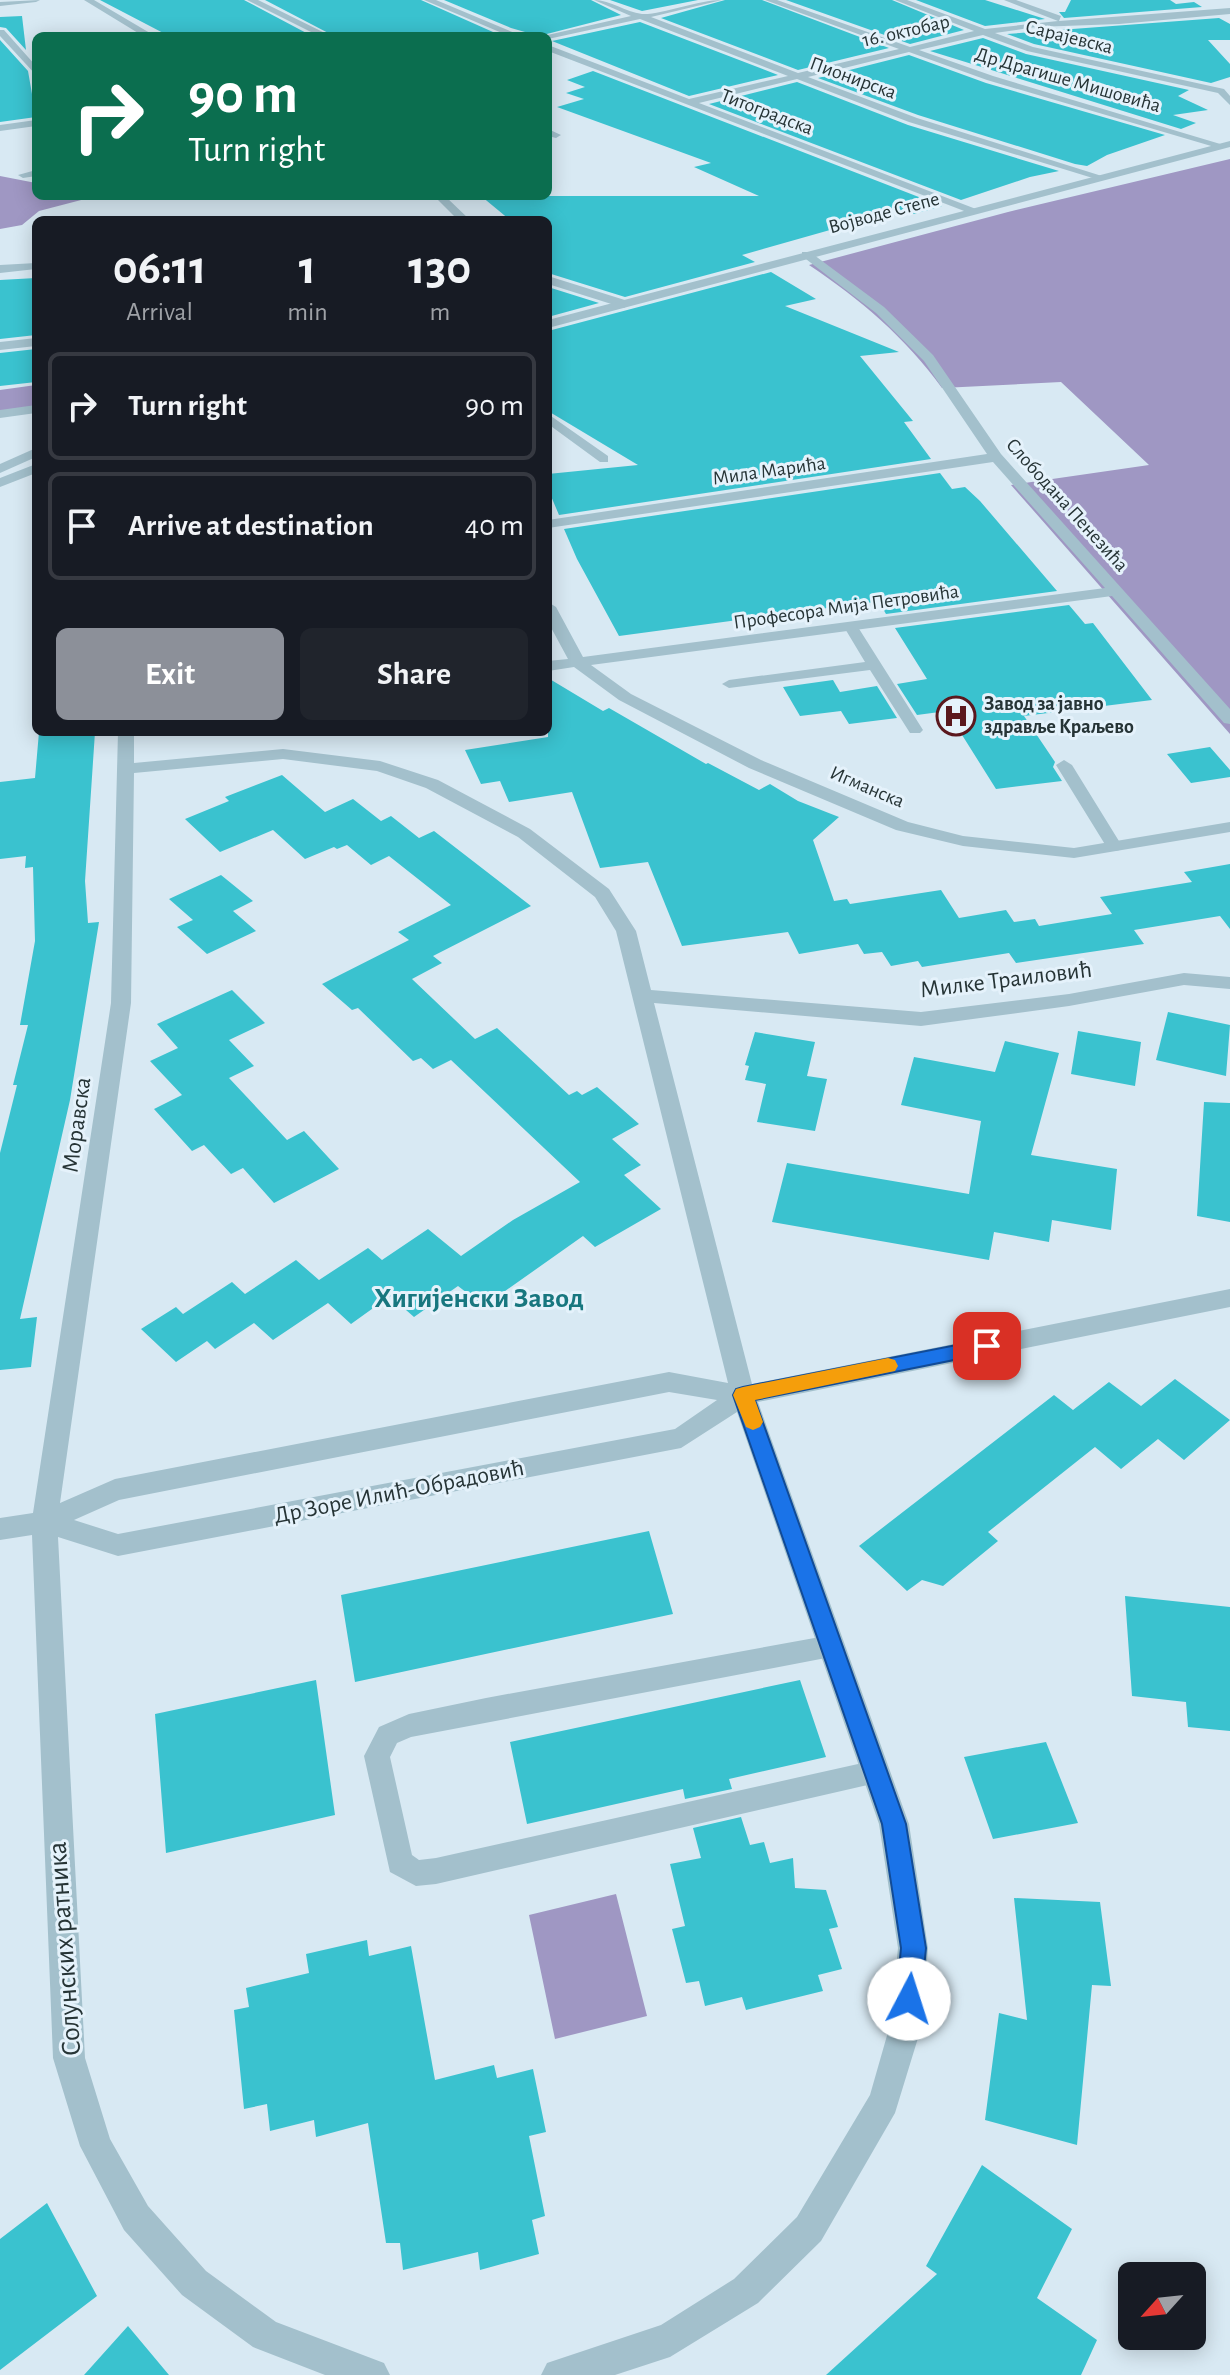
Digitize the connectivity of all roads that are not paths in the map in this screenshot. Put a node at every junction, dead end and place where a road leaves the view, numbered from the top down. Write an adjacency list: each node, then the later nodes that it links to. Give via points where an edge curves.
1 (36, 0): 10 (lane)
2 (88, 0): 18 (street)
3 (251, 0): 19 (street)
4 (428, 0): 20 (street)
5 (598, 0): 13 (street, Пионирска)
6 (718, 0): 13 (street)
7 (769, 0): 23 (street, Др Драгише Мишовића)
8 (899, 0): 16 (street, Сарајевска)
9 (1008, 0): 14 (street)
10 (0, 4)
11 (1230, 11): 12 (street, 16. октобар)
12 (1196, 15): 14 (street, 16. октобар); 15 (street)
13 (637, 16): 21 (street); 25 (street, Пионирска)
14 (1074, 24): 16 (street, 16. октобар)
15 (1219, 24)
16 (987, 31): 23 (street, 16. октобар); 27 (street, Сарајевска, via 1030,49 1221,91)
17 (1, 32): 24 (street)
18 (143, 32)
19 (318, 32)
20 (507, 32)
21 (552, 35)
22 (552, 50): 26 (street, Титоградска)
23 (906, 50): 25 (street, 16. октобар); 30 (street, Др Драгише Мишовића)
24 (32, 67)
25 (795, 76): 26 (street, 16. октобар); 33 (street, Пионирска, via 926,124)
26 (689, 102): 35 (street, Титоградска)
27 (1230, 102)
28 (32, 124): 29 (street)
29 (0, 128)
30 (1226, 145): 33 (street, Војводе Степе)
31 (32, 174): 32 (street)
32 (23, 175)
33 (1100, 177): 35 (street, Војводе Степе)
34 (443, 200): 36 (street)
35 (972, 211): 37 (street, Војводе Степе)
36 (460, 216)
37 (806, 254): 41 (street, Војводе Степе); 49 (street, Слободана Пенезића, via 904,331 936,368)
38 (32, 266): 39 (street)
39 (0, 269)
40 (552, 281): 41 (street)
41 (624, 304): 42 (street, Војводе Степе)
42 (552, 323)
43 (32, 342): 44 (street)
44 (0, 346)
45 (32, 410): 46 (street)
46 (0, 414)
47 (552, 421): 50 (lane)
48 (32, 454): 51 (street)
49 (996, 457): 54 (street, Мила Марића); 55 (street, Слободана Пенезића)
50 (604, 459)
51 (0, 469)
52 (32, 470): 53 (street)
53 (0, 483)
54 (552, 523)
55 (1118, 591): 57 (street, Професора Мија Петровића); 62 (street, Слободана Пенезића)
56 (552, 614): 58 (street, Игманска)
57 (851, 627): 58 (street, Професора Мија Петровића); 59 (lane)
58 (578, 663): 60 (street, Професора Мија Петровића); 68 (street, Игманска, via 625,697 755,764 902,826 1019,849 1074,853)
59 (875, 665): 61 (lane); 63 (lane)
60 (552, 666)
61 (729, 684)
62 (1230, 719)
63 (915, 730)
64 (126, 736): 66 (street, Моравска)
65 (1064, 765): 68 (lane)
66 (125, 769): 70 (street, via 283,754 380,766 432,784 524,833 602,893 626,931); 73 (street, Моравска, via 121,1003)
67 (1230, 827): 68 (street, Игманска)
68 (1114, 846)
69 (1230, 983): 70 (street, Милке Траиловић, via 1184,979 921,1019)
70 (644, 996): 72 (street)
71 (1230, 1298): 72 (street, Др Зоре Илић-Обрадовић)
72 (743, 1395): 73 (street, Др Зоре Илић-Обрадовић, via 669,1382 115,1490); 73 (street, Др Зоре Илић-Обрадовић, via 681,1438 118,1545); 75 (street)
73 (44, 1522): 74 (street, Др Зоре Илић-Обрадовић); 77 (street, Солунских ратника, via 69,2058 96,2146 136,2218 194,2283 265,2335)
74 (0, 1529)
75 (831, 1646): 76 (street); 76 (lane, via 486,1710 388,1735 377,1756 400,1863 416,1873 436,1871)
76 (876, 1772): 78 (street, via 894,1824 913,1948 906,2025 884,2102 809,2229 746,2291 670,2340)
77 (372, 2375)
78 (559, 2375)

